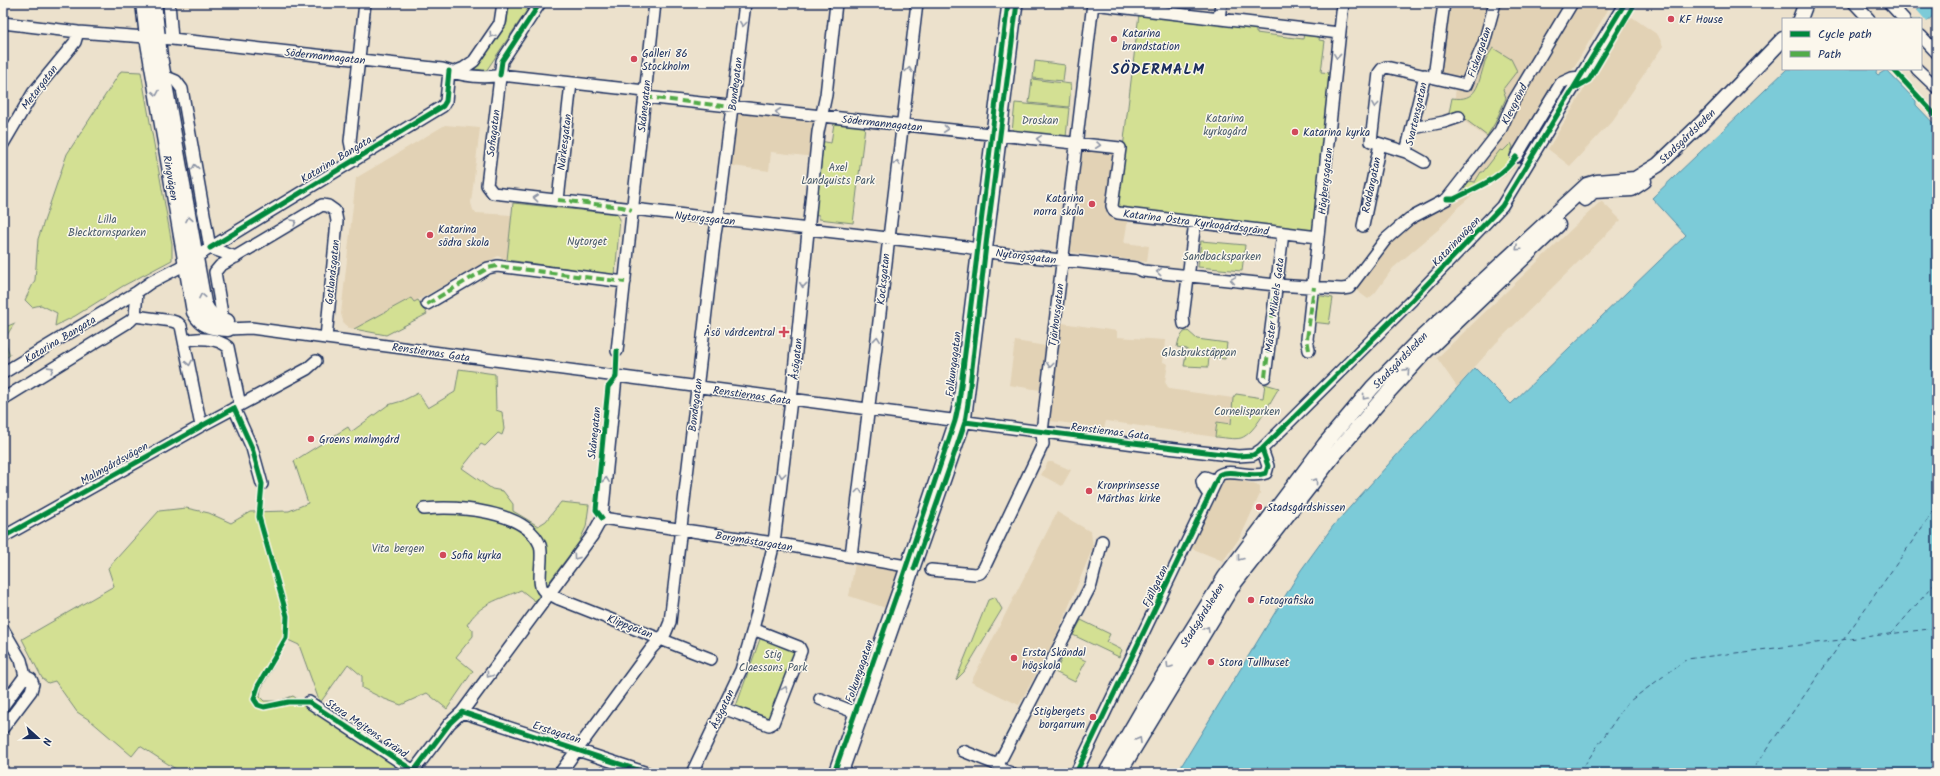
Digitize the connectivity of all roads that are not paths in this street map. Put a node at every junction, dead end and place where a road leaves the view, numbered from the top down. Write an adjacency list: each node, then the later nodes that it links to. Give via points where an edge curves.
1 (143, 3): 33 (main road, Ringvägen)
2 (154, 3): 33 (main road, Ringvägen)
3 (170, 3): 34 (street)
4 (365, 3): 38 (street)
5 (503, 3): 41 (street, one-way to 41, via 500,23 474,61 464,68)
6 (540, 3): 42 (street, via 502,61)
7 (655, 3): 48 (street, Skånegatan)
8 (745, 3): 49 (street, Bondegatan, one-way to 49)
9 (836, 3): 50 (street, Åsögatan, via 826,95)
10 (917, 3): 52 (street, Kocksgatan, one-way to 10)
11 (1008, 3): 54 (street, Folkungagatan)
12 (1017, 3): 54 (street, Folkungagatan)
13 (1221, 3): 28 (street)
14 (1343, 3): 31 (street, Högbergsgatan)
15 (1444, 3): 44 (street, Svartensgatan)
16 (1495, 3): 44 (street, Fiskargatan, via 1469,83 1466,86)
17 (1572, 3): 81 (street, Klevgränd, via 1513,102 1500,132 1447,199 1410,219 1386,239)
18 (1626, 3): 45 (street, Katarinavägen)
19 (1806, 3): 24 (main road)
20 (1812, 3): 25 (main road)
21 (1854, 3): 26 (street)
22 (1888, 3): 27 (street)
23 (1093, 4): 28 (street); 57 (street, Tjärhovsgatan)
24 (1800, 18)
25 (1807, 18)
26 (1868, 18)
27 (1903, 18)
28 (1219, 19): 31 (street)
29 (3, 23): 30 (street, Södermannagatan)
30 (78, 32): 33 (street, Södermannagatan); 55 (street, Metargatan, via 75,42 33,93)
31 (1339, 33): 70 (street, Högbergsgatan, one-way to 70)
32 (1922, 37): 37 (street)
33 (152, 38): 34 (street, Södermannagatan); 43 (main road, Ringvägen); 75 (main road, Ringvägen, one-way to 75)
34 (172, 39): 38 (street, Södermannagatan)
35 (1782, 40): 109 (main road, Stadsgårdsleden, one-way to 109, via 1658,165 1635,179 1587,185 1418,341 1372,388 1325,444)
36 (1782, 46): 109 (main road, Stadsgårdsleden, one-way to 36, via 1426,351 1593,191 1632,188 1666,164)
37 (1937, 53)
38 (359, 60): 41 (street, Södermannagatan); 61 (street, via 350,142)
39 (1382, 69): 44 (street, Fiskargatan, via 1386,67); 56 (street, Roddargatan, one-way to 56, via 1379,73)
40 (1918, 70): 47 (street)
41 (451, 72): 42 (street, Södermannagatan, via 491,77); 61 (street, Katarina Bangata, via 443,106)
42 (500, 75): 46 (street, Södermannagatan); 63 (street, Sofiagatan, one-way to 42, via 493,193 489,190 487,185)
43 (164, 76): 72 (street, one-way to 43, via 182,89 176,81); 75 (main road, Ringvägen, one-way to 43)
44 (1429, 76): 53 (street, Svartensgatan)
45 (1581, 78): 60 (street, via 1572,78 1561,83); 103 (street, Katarinavägen, via 1502,206 1423,290)
46 (571, 83): 48 (street, Södermannagatan); 63 (street, Närkesgatan)
47 (1937, 88)
48 (645, 94): 49 (street, Södermannagatan); 64 (street, Skånegatan)
49 (732, 107): 50 (street, Södermannagatan, one-way to 49); 65 (street, Bondegatan)
50 (820, 117): 52 (street, Södermannagatan); 68 (street, Åsögatan)
51 (1459, 117): 53 (street)
52 (902, 125): 54 (street, Södermannagatan, one-way to 54); 71 (street, Kocksgatan, one-way to 52)
53 (1413, 128): 59 (street, Svartensgatan)
54 (996, 135): 57 (street, Södermannagatan, one-way to 54); 73 (street, Folkungagatan)
55 (4, 138)
56 (1376, 142): 59 (street); 67 (street, Roddargatan)
57 (1076, 143): 58 (street, Södermannagatan, one-way to 58); 76 (street, Tjärhovsgatan)
58 (1120, 148): 66 (street, Katarina Östra Kyrkogårdsgränd, via 1112,206 1114,211)
59 (1406, 152): 62 (street)
60 (1516, 157)
61 (354, 160): 72 (street, Katarina Bangata)
62 (1424, 162)
63 (558, 200): 64 (street)
64 (632, 210): 65 (street, Nytorgsgatan); 78 (street, Skånegatan)
65 (718, 220): 68 (street, Nytorgsgatan); 95 (street, Bondegatan)
66 (1195, 222): 69 (street, Katarina Östra Kyrkogårdsgränd); 77 (street)
67 (1363, 226)
68 (807, 230): 71 (street, Nytorgsgatan); 97 (street, Åsögatan, one-way to 97, via 808,241)
69 (1283, 233): 70 (street, Katarina Östra Kyrkogårdsgränd); 79 (street, Mäster Mikaels Gata)
70 (1318, 237): 80 (street, Högbergsgatan)
71 (888, 238): 73 (street, Nytorgsgatan); 99 (street, Kocksgatan, one-way to 71)
72 (210, 248): 74 (street); 75 (street, Katarina Bangata)
73 (981, 250): 76 (street, Nytorgsgatan); 100 (street, Folkungagatan, via 959,402)
74 (236, 257): 85 (street, via 215,272); 87 (street, Gotlandsgatan, one-way to 87, via 322,205 333,208 337,221)
75 (191, 261): 82 (street, Katarina Bangata); 85 (main road, Ringvägen, one-way to 75, via 213,317 206,309); 85 (main road, Ringvägen, via 194,312 201,323 208,326)
76 (1063, 261): 77 (street, Nytorgsgatan, one-way to 76); 102 (street, Tjärhovsgatan, one-way to 102)
77 (1188, 275): 79 (street, Nytorgsgatan, one-way to 77); 86 (street)
78 (625, 282): 83 (street, via 497,266 488,268); 90 (street, Skånegatan)
79 (1276, 285): 80 (street, Nytorgsgatan); 94 (street, Mäster Mikaels Gata)
80 (1314, 287): 81 (street, Nytorgsgatan); 89 (street, Högbergsgatan, via 1307,340)
81 (1350, 288)
82 (137, 292): 84 (street); 92 (street, Katarina Bangata)
83 (427, 304)
84 (135, 316): 88 (street, via 178,323); 96 (street, Katarina Bangata, one-way to 84)
85 (226, 323): 87 (street, Renstiernas Gata)
86 (1184, 324)
87 (326, 338): 93 (street, Renstiernas Gata)
88 (185, 341): 98 (street, via 193,339 222,342 228,347); 101 (street, one-way to 101)
89 (1309, 350)
90 (617, 351)
91 (316, 361): 98 (street, Malmgårdsvägen, via 307,370)
92 (3, 373)
93 (616, 377): 95 (street, Renstiernas Gata); 107 (street, Skånegatan, one-way to 93)
94 (1265, 377)
95 (697, 387): 97 (street, Renstiernas Gata); 108 (street, Bondegatan)
96 (3, 399)
97 (791, 400): 99 (street, Renstiernas Gata); 112 (street, Åsögatan, one-way to 112)
98 (237, 406): 101 (street, Malmgårdsvägen); 105 (street)
99 (869, 410): 100 (street, Renstiernas Gata); 113 (street, Kocksgatan, one-way to 99)
100 (960, 422): 102 (street, Renstiernas Gata); 114 (street, Folkungagatan); 127 (street, Folkungagatan)
101 (200, 426): 110 (street, Malmgårdsvägen)
102 (1042, 432): 104 (street, Renstiernas Gata, via 1238,456); 115 (street, Tjärhovsgatan, via 1043,444 980,573)
103 (1262, 449): 104 (street, Katarinavägen); 139 (street, Fjällgatan, via 1268,466 1266,473 1259,476 1222,473 1216,481 1209,477 1202,480 1202,486 1209,495)
104 (1253, 455)
105 (262, 484)
106 (424, 509): 116 (street, via 444,507 484,512 512,519 524,526 539,545 542,555 540,586)
107 (602, 518): 108 (street, Borgmästargatan); 116 (street, Skånegatan, one-way to 116)
108 (680, 529): 112 (street, Borgmästargatan); 119 (street, Bondegatan, via 670,622)
109 (1269, 531): 140 (main road, Stadsgårdsleden, one-way to 140, via 1225,577); 141 (main road, Stadsgårdsleden, one-way to 109, via 1233,585)
110 (3, 536)
111 (1102, 541): 131 (street, via 1091,585)
112 (774, 544): 113 (street, Borgmästargatan); 118 (street, Åsögatan)
113 (851, 556): 114 (street, Borgmästargatan)
114 (906, 566): 127 (street, Folkungagatan)
115 (931, 570)
116 (550, 594): 119 (street, Klippgatan); 126 (street, Skånegatan, one-way to 126)
117 (3, 629): 121 (street, via 21,660)
118 (753, 629): 125 (street, Åsögatan, via 740,670); 125 (street, one-way to 118, via 768,725 773,723 801,651 799,647)
119 (661, 638): 120 (street, Klippgatan); 129 (street, Bondegatan)
120 (711, 659)
121 (26, 676): 124 (street); 128 (street, via 33,684 31,691)
122 (820, 699): 127 (street, Folkungagatan)
123 (309, 702): 132 (street, Stora Mejtens Gränd)
124 (3, 706)
125 (723, 708): 135 (street, Åsögatan)
126 (462, 712): 129 (street, Erstagatan); 132 (street, Skånegatan, via 450,723)
127 (859, 714): 136 (street, Folkungagatan); 137 (street, Folkungagatan)
128 (3, 728)
129 (577, 750): 133 (street, Bondegatan); 134 (street, Erstagatan)
130 (963, 751): 131 (street)
131 (998, 765): 138 (street)
132 (413, 772)
133 (560, 773)
134 (647, 773)
135 (692, 773)
136 (834, 773)
137 (842, 773)
138 (1010, 773)
139 (1076, 773)
140 (1106, 773)
141 (1119, 773)

